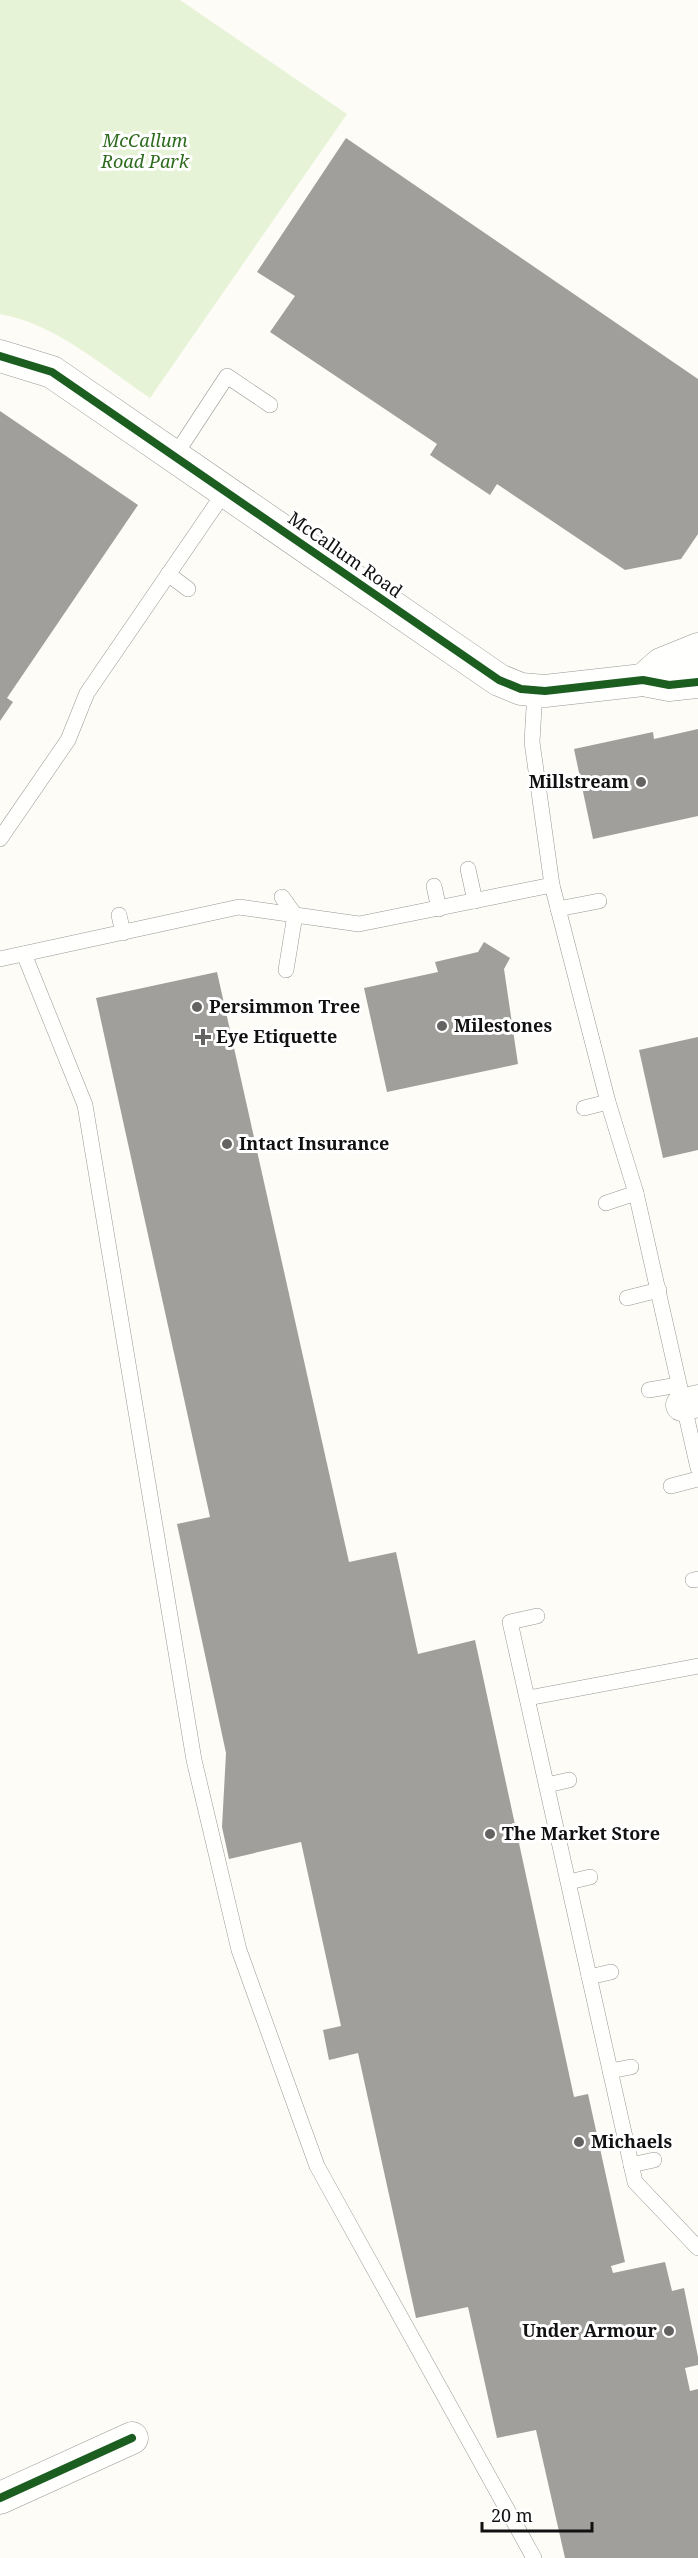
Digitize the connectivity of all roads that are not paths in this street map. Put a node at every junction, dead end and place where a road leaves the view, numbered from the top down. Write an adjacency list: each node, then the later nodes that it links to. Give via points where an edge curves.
1 (0, 356): 3 (street, McCallum Road, via 52,372)
2 (270, 405): 3 (lane, via 226,376)
3 (174, 456): 4 (street, McCallum Road)
4 (226, 490): 5 (lane); 10 (street, McCallum Road, via 499,680)
5 (168, 574): 6 (lane); 11 (lane, via 87,693 68,740)
6 (188, 589)
7 (698, 649): 8 (street, via 661,664)
8 (643, 680): 9 (street, McCallum Road, via 669,685); 10 (street, McCallum Road)
9 (698, 682)
10 (535, 691): 13 (lane, via 531,742)
11 (0, 839)
12 (468, 869): 16 (lane)
13 (552, 885): 16 (lane); 19 (lane)
14 (434, 886): 18 (lane)
15 (282, 897): 21 (lane)
16 (475, 901): 18 (lane)
17 (599, 901): 19 (lane)
18 (439, 909): 21 (lane, via 359,924)
19 (558, 909): 26 (lane)
20 (119, 915): 22 (lane)
21 (295, 915): 22 (lane, via 239,907); 25 (lane)
22 (123, 933): 23 (lane)
23 (24, 954): 24 (lane); 53 (lane, via 86,1105 194,1760 238,1950 317,2166)
24 (0, 959)
25 (286, 970)
26 (608, 1102): 27 (lane); 28 (lane)
27 (584, 1108)
28 (636, 1193): 29 (lane); 30 (lane)
29 (606, 1203)
30 (659, 1290): 31 (lane); 33 (lane)
31 (627, 1298)
32 (649, 1390): 33 (lane)
33 (686, 1397): 34 (lane)
34 (698, 1468)
35 (698, 1479): 36 (lane)
36 (671, 1486)
37 (537, 1616): 39 (lane, via 510,1622)
38 (698, 1666): 39 (lane)
39 (528, 1698): 41 (lane)
40 (569, 1780): 41 (lane)
41 (547, 1785): 43 (lane)
42 (590, 1877): 43 (lane)
43 (568, 1882): 45 (lane)
44 (610, 1972): 45 (lane)
45 (589, 1977): 47 (lane)
46 (631, 2067): 47 (lane)
47 (610, 2071): 49 (lane)
48 (654, 2160): 49 (lane)
49 (631, 2165): 50 (lane, via 635,2182)
50 (698, 2248)
51 (132, 2438): 52 (street)
52 (0, 2498)
53 (534, 2558)

